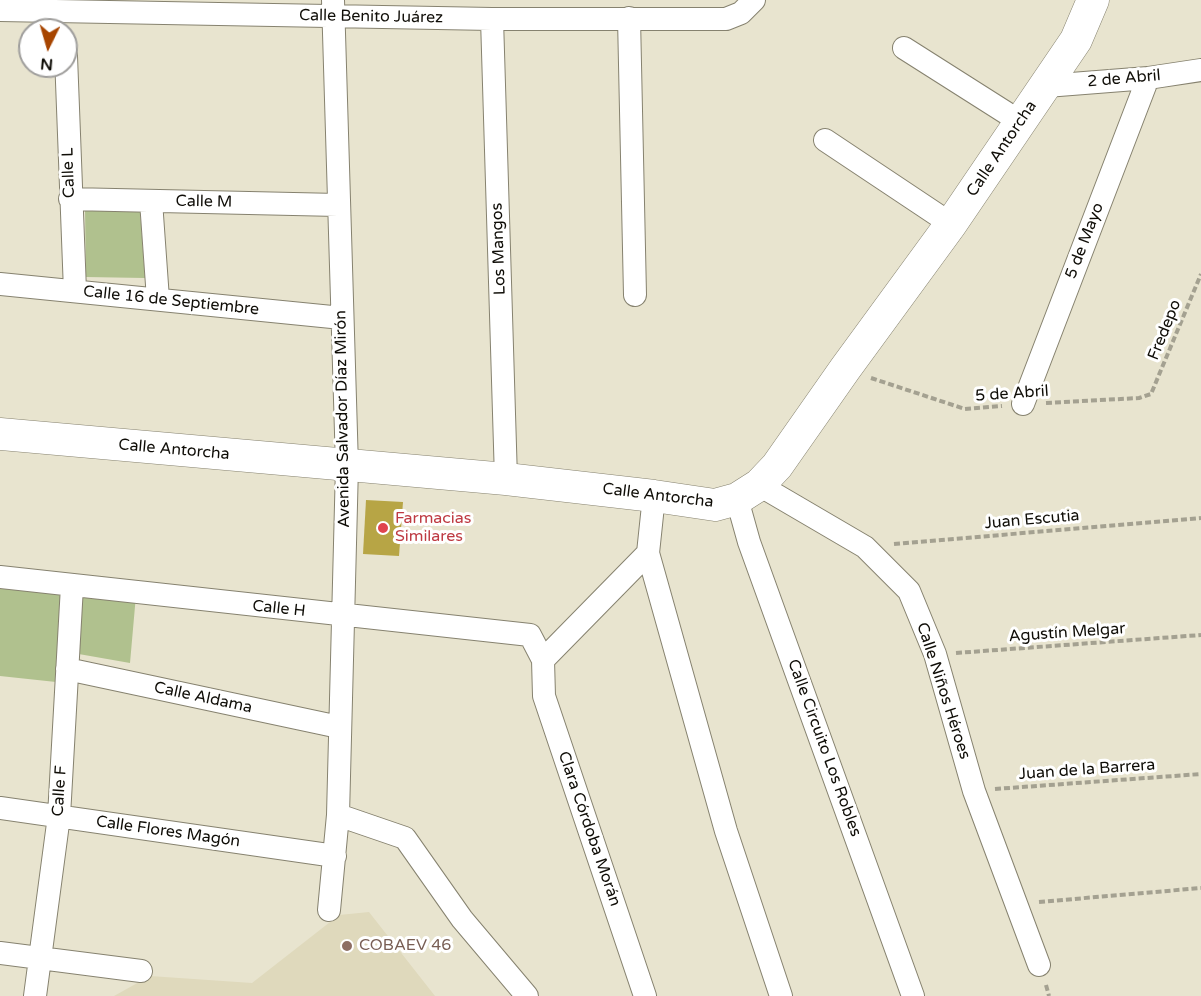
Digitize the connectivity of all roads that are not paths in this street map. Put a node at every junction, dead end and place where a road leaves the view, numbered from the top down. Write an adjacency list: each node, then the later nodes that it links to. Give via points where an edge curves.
1 (1093, 0): 13 (street, Calle Antorcha, via 1076,40)
2 (748, 6): 6 (street, Calle Benito Juárez, via 726,19)
3 (334, 8): 7 (street, Calle Benito Juárez); 8 (street, Calle Benito Juárez); 18 (street, Avenida Salvador Díaz Mirón)
4 (0, 10): 5 (street, Calle Benito Juárez)
5 (47, 18)
6 (629, 18): 7 (street, Calle Benito Juárez); 22 (street)
7 (492, 19): 28 (street, Los Mangos)
8 (78, 20)
9 (904, 48): 14 (street)
10 (1201, 70): 12 (street, 2 de Abril)
11 (67, 78): 16 (street, Calle L)
12 (1148, 78): 13 (street, 2 de Abril); 25 (street, 5 de Mayo)
13 (1046, 86): 14 (street, Calle Antorcha)
14 (1019, 121): 19 (street, Calle Antorcha)
15 (825, 141): 19 (street)
16 (70, 199): 17 (street, Calle M); 21 (street, Calle L)
17 (151, 201): 18 (street, Calle M); 23 (street)
18 (338, 205): 24 (street, Avenida Salvador Díaz Mirón)
19 (951, 224): 29 (street, Calle Antorcha, via 777,466)
20 (0, 284): 21 (street, Calle 16 de Septiembre)
21 (75, 291): 23 (street, Calle 16 de Septiembre)
22 (635, 295)
23 (158, 299): 24 (street, Calle 16 de Septiembre)
24 (342, 318): 27 (street, Avenida Salvador Díaz Mirón)
25 (1023, 404)
26 (0, 434): 27 (street, Calle Antorcha)
27 (347, 466): 28 (street, Calle Antorcha); 34 (street, Avenida Salvador Díaz Mirón)
28 (506, 479): 30 (street, Calle Antorcha)
29 (748, 492): 30 (street, Calle Antorcha, via 715,505); 45 (street, Calle Niños Héroes, via 866,547 909,591 935,654 974,791); 51 (street, Calle Circuito Los Robles, via 749,542)
30 (654, 496): 31 (street)
31 (648, 553): 35 (street); 50 (street, via 726,831)
32 (0, 577): 33 (street, Calle H)
33 (72, 586): 34 (street, Calle H); 36 (street, Calle F)
34 (342, 616): 35 (street, Calle H, via 530,635); 37 (street, Avenida Salvador Díaz Mirón)
35 (543, 660): 49 (street, Clara Córdoba Morán, via 544,696)
36 (67, 669): 37 (street, Calle Aldama); 40 (street, Calle F)
37 (339, 727): 39 (street, Avenida Salvador Díaz Mirón)
38 (0, 808): 40 (street, Calle Flores Magón)
39 (338, 815): 41 (street, Avenida Salvador Díaz Mirón); 48 (street, via 405,838 462,919)
40 (58, 816): 41 (street, Calle Flores Magón); 44 (street, Calle F)
41 (335, 856): 42 (street, Avenida Salvador Díaz Mirón)
42 (329, 910)
43 (0, 952): 44 (street)
44 (41, 958): 46 (street); 47 (street, Calle F)
45 (1039, 965)
46 (141, 971)
47 (35, 996)
48 (527, 996)
49 (645, 996)
50 (781, 996)
51 (913, 996)

